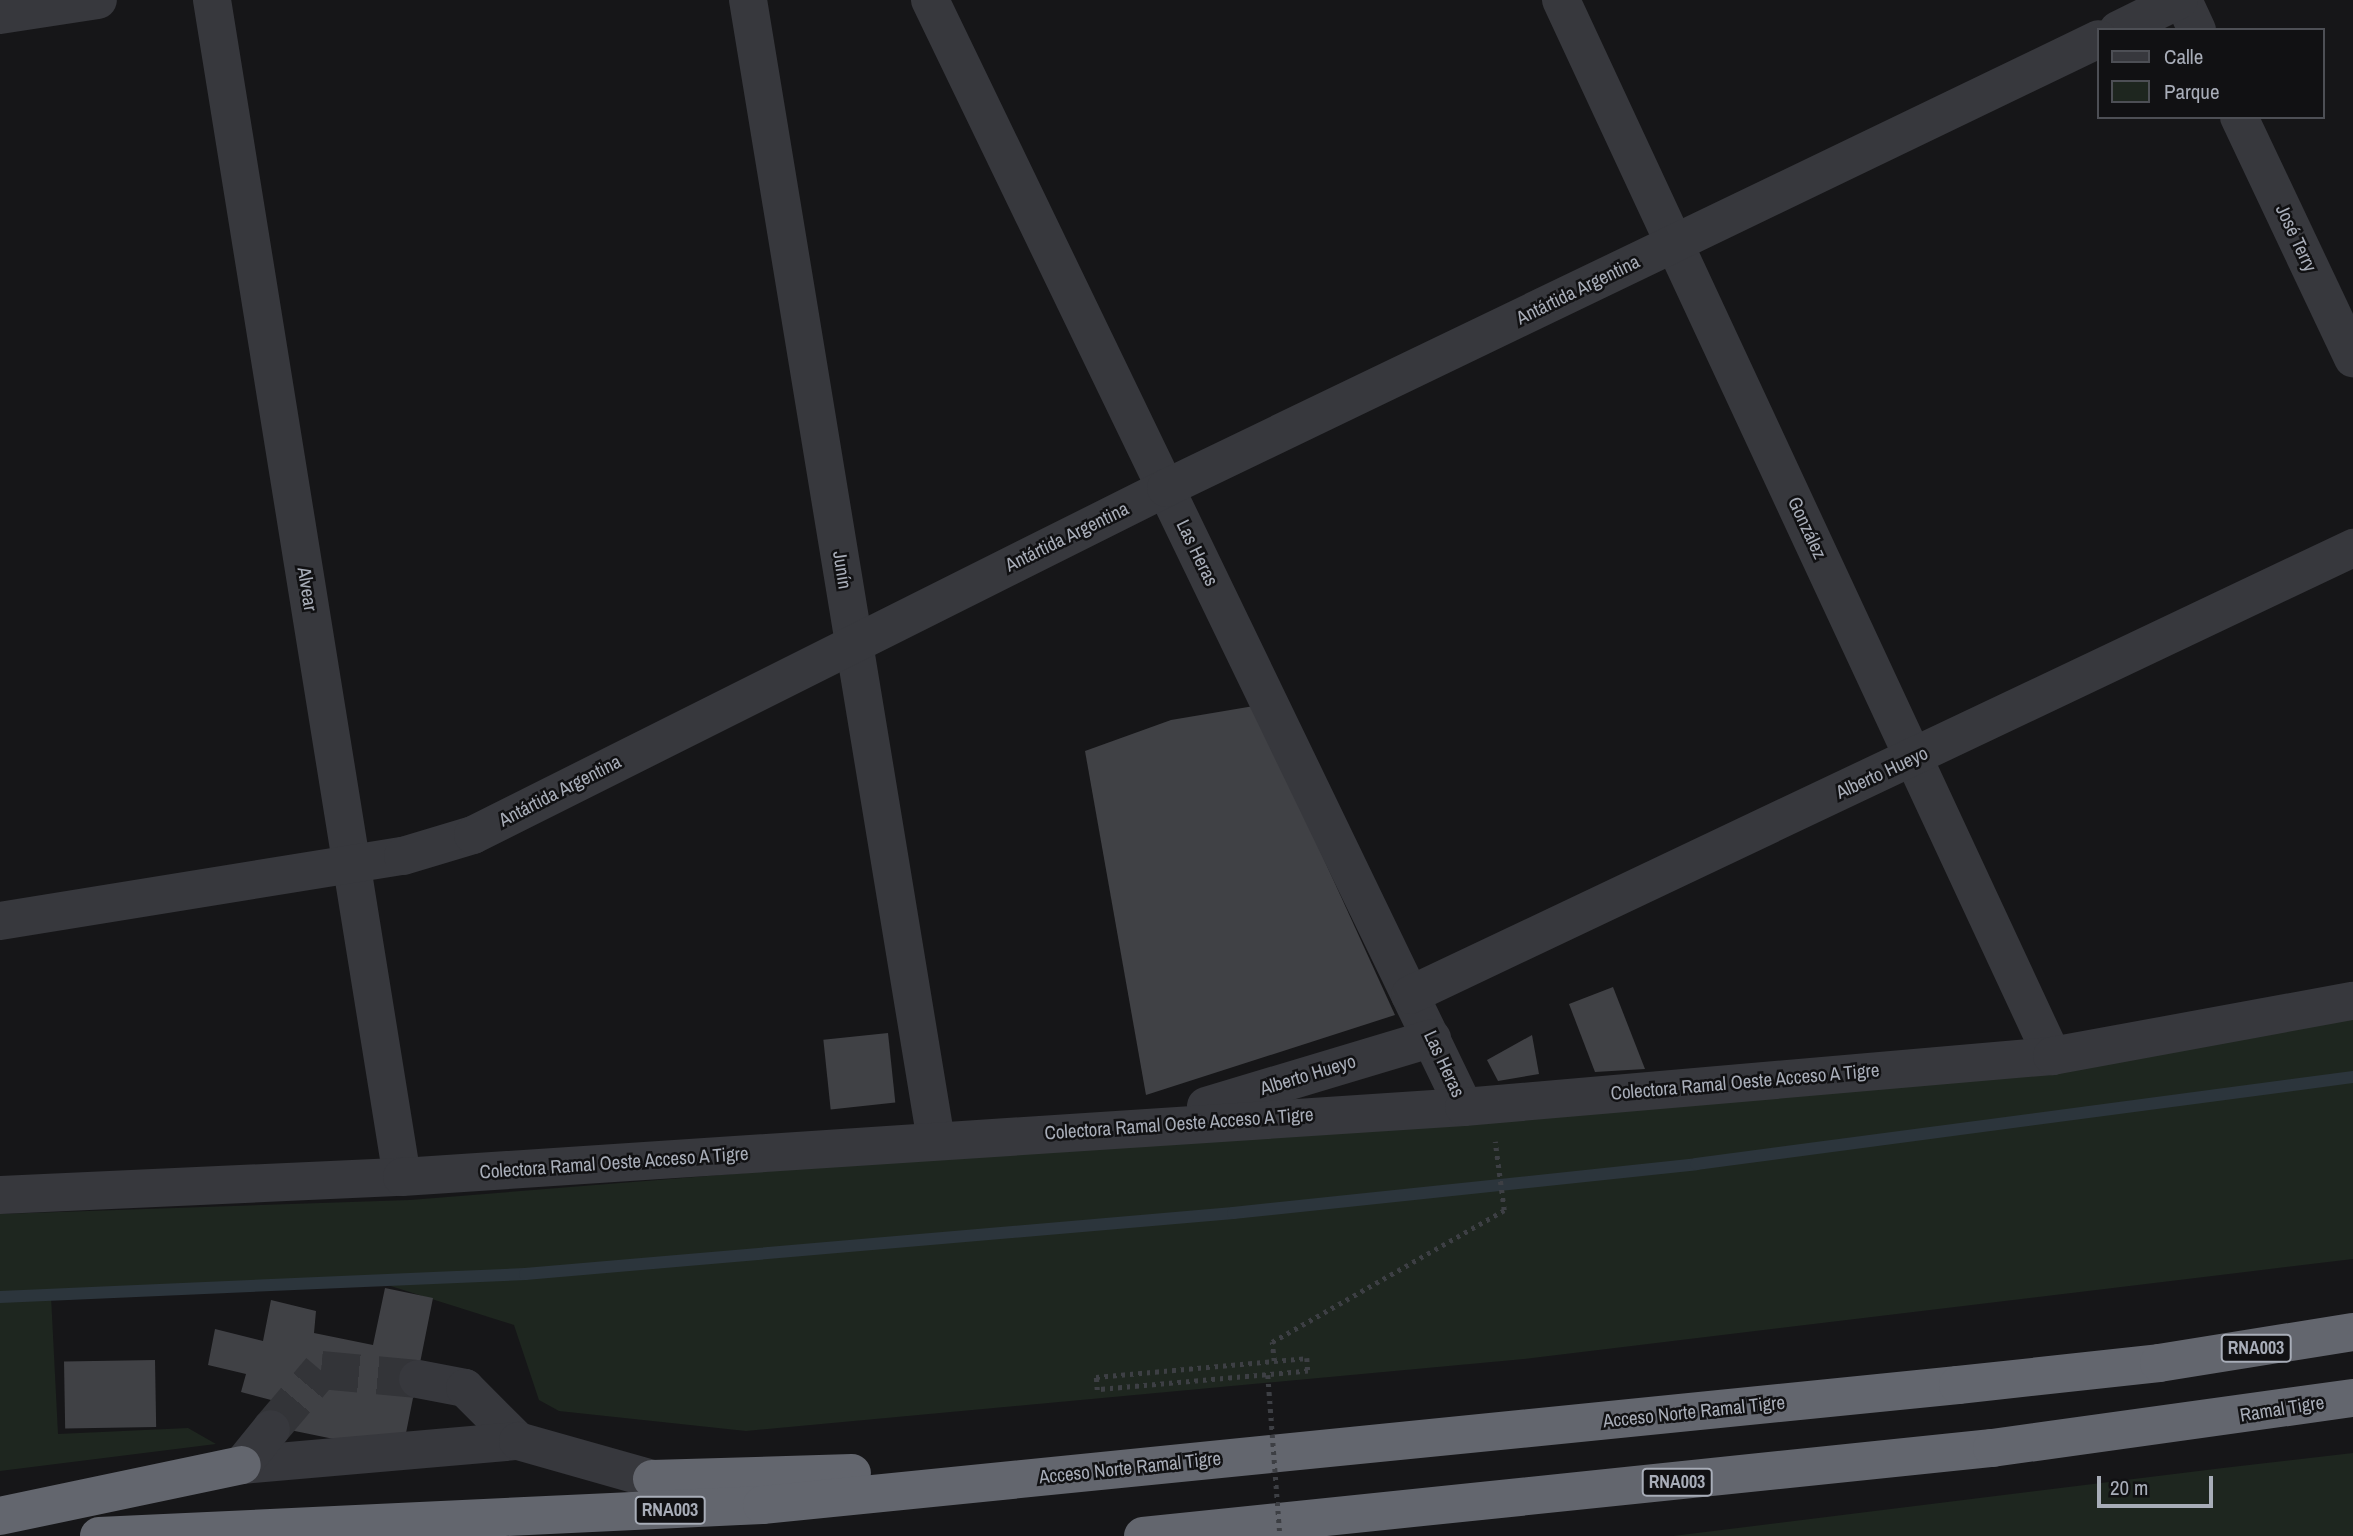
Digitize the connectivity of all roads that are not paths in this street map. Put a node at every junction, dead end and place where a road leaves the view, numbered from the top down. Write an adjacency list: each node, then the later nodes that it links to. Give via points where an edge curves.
1 (98, 0): 7 (street)
2 (212, 0): 18 (street, Alvear)
3 (748, 0): 16 (street, Junín)
4 (930, 0): 14 (street, Las Heras)
5 (1561, 0): 12 (street, González)
6 (2181, 0): 8 (street); 9 (street)
7 (0, 15)
8 (2122, 28)
9 (2196, 28)
10 (2098, 39): 12 (street, Antártida Argentina)
11 (2240, 119): 13 (street, José Terry)
12 (1675, 243): 14 (street, Antártida Argentina); 17 (street, González)
13 (2353, 358)
14 (1166, 488): 16 (street, Antártida Argentina); 20 (street, Las Heras)
15 (2353, 548): 17 (street, Alberto Hueyo)
16 (854, 643): 18 (street, Antártida Argentina, via 473,835); 26 (street, Junín)
17 (1913, 758): 20 (street, Alberto Hueyo); 23 (street, González)
18 (352, 864): 19 (street, Antártida Argentina); 27 (street, Alvear)
19 (0, 921)
20 (1410, 995): 22 (street, Las Heras)
21 (2353, 1001): 23 (street, Colectora Ramal Oeste Acceso A Tigre)
22 (1432, 1038): 24 (street, Las Heras); 25 (street, Alberto Hueyo)
23 (2052, 1056): 24 (street, Colectora Ramal Oeste Acceso A Tigre)
24 (1464, 1107): 25 (street, Colectora Ramal Oeste Acceso A Tigre)
25 (1145, 1125): 26 (street, Colectora Ramal Oeste Acceso A Tigre)
26 (936, 1141): 27 (street, Colectora Ramal Oeste Acceso A Tigre)
27 (402, 1177): 28 (street, Colectora Ramal Oeste Acceso A Tigre)
28 (0, 1195)
29 (2353, 1309): 31 (highway)
30 (2353, 1332): 31 (highway, RNA003)
31 (2159, 1363): 38 (highway, Acceso Norte Ramal Tigre / RNA003)
32 (418, 1380): 37 (street, via 466,1388)
33 (2353, 1398): 35 (highway, Ramal Tigre / RNA003)
34 (2353, 1416): 35 (highway)
35 (2211, 1420): 43 (highway, RNA003)
36 (271, 1429): 39 (street)
37 (518, 1441): 39 (street); 40 (street)
38 (1239, 1457): 40 (highway); 42 (highway, Acceso Norte Ramal Tigre / RNA003, via 762,1505)
39 (242, 1465): 41 (highway)
40 (652, 1479)
41 (0, 1516)
42 (99, 1536)
43 (1143, 1536)

